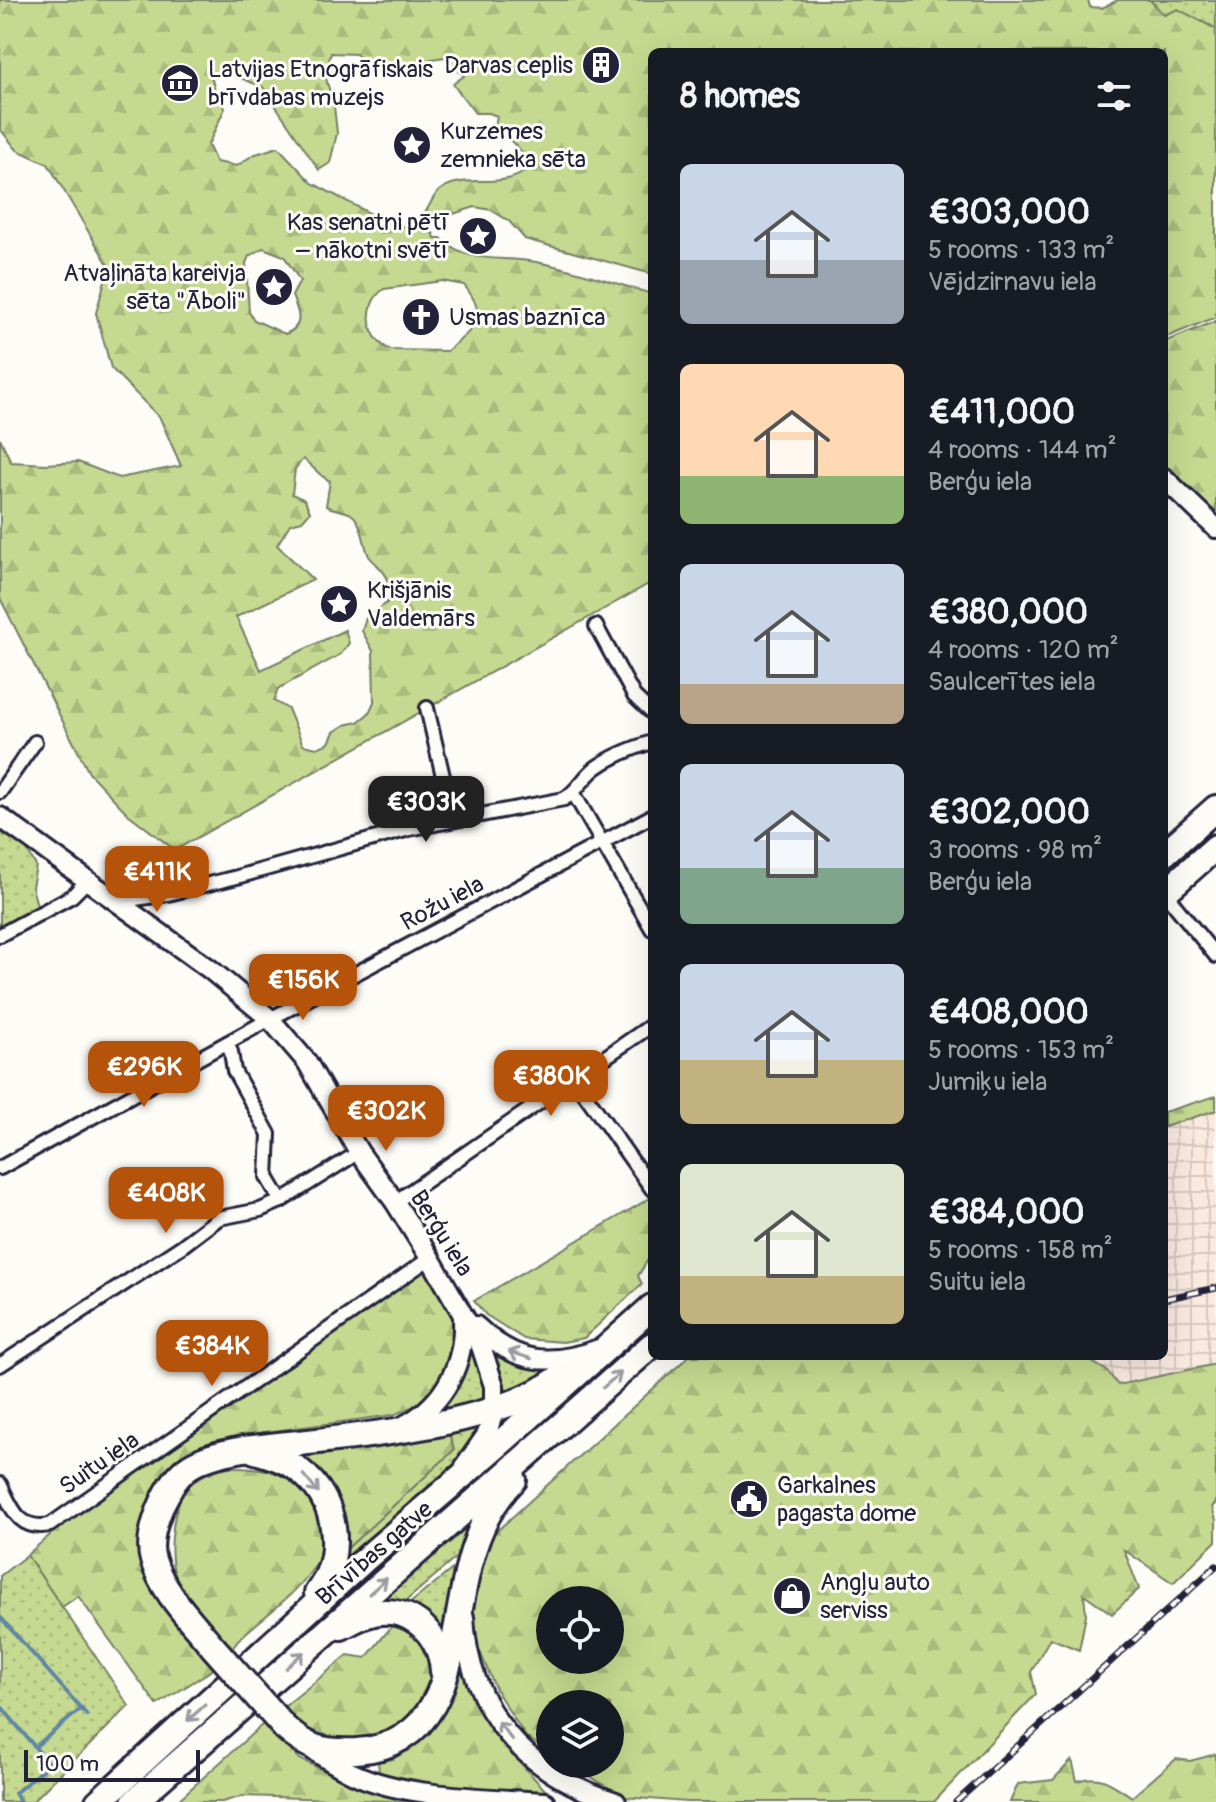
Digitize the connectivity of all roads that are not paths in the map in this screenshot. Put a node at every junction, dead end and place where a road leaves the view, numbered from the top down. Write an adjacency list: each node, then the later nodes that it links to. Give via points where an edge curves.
1 (1168, 482): 2 (main road)
2 (1216, 528)
3 (596, 626): 5 (street, via 634,696)
4 (427, 708): 13 (street)
5 (648, 709)
6 (35, 742): 8 (street)
7 (648, 743): 9 (street, via 597,767)
8 (0, 792)
9 (574, 794): 13 (street); 14 (street)
10 (1216, 808): 16 (highway)
11 (0, 817): 17 (main road, Berģu iela)
12 (648, 818): 14 (street, Rožu iela)
13 (453, 819): 20 (street)
14 (602, 844): 21 (street); 24 (street, Rožu iela)
15 (1216, 847): 18 (highway)
16 (1168, 850)
17 (87, 881): 20 (main road, Berģu iela); 22 (street, via 72,896)
18 (1168, 889)
19 (1168, 897): 23 (street)
20 (122, 906): 24 (main road, Berģu iela)
21 (648, 922)
22 (0, 935)
23 (1216, 956)
24 (270, 1019): 26 (street, Rožu iela); 28 (main road, Berģu iela, via 307,1062)
25 (648, 1028): 27 (street)
26 (227, 1043): 29 (street, Rožu iela); 31 (street, via 234,1071 269,1134 267,1177)
27 (575, 1080): 30 (street); 32 (street)
28 (359, 1152): 31 (street); 32 (main road, Berģu iela)
29 (0, 1168)
30 (648, 1183)
31 (281, 1201): 38 (street, via 219,1218)
32 (395, 1202): 33 (main road, Berģu iela)
33 (430, 1258): 35 (main road, Berģu iela); 43 (street, Suitu iela, via 50,1525 36,1528 24,1522)
34 (648, 1310): 37 (highway, Brīvības gatve)
35 (463, 1315): 37 (main road, one-way to 35, via 560,1360 519,1356 490,1340); 39 (main road, Berģu iela, via 490,1369); 41 (main road, via 462,1345 447,1388 422,1416)
36 (648, 1348): 40 (highway, Brīvības gatve, one-way to 36)
37 (599, 1350): 39 (highway, via 554,1381); 44 (highway, Brīvības gatve)
38 (0, 1365)
39 (494, 1409): 41 (highway); 44 (main road, Berģu iela, via 487,1434)
40 (572, 1414): 45 (highway, via 557,1438 503,1490 474,1547); 46 (highway, Brīvības gatve, one-way to 40)
41 (397, 1430): 42 (highway)
42 (244, 1449): 47 (highway, one-way to 47, via 301,1471 319,1491 335,1539 324,1584); 49 (highway, bridge, via 186,1469 169,1490 152,1531 151,1557 162,1582 213,1647)
43 (0, 1484)
44 (449, 1488): 47 (highway, Brīvības gatve)
45 (463, 1599): 48 (highway); 53 (main road, one-way to 45, via 547,1771 503,1730 468,1655)
46 (319, 1638): 48 (highway, via 366,1615 405,1615 430,1632 442,1659); 51 (highway, Brīvības gatve, one-way to 46)
47 (253, 1660): 50 (highway, Brīvības gatve, one-way to 50)
48 (444, 1681): 49 (highway, via 423,1722 398,1742 334,1752)
49 (305, 1745): 52 (main road, via 353,1774 387,1784)
50 (98, 1802)
51 (134, 1802)
52 (545, 1802)
53 (616, 1802)

